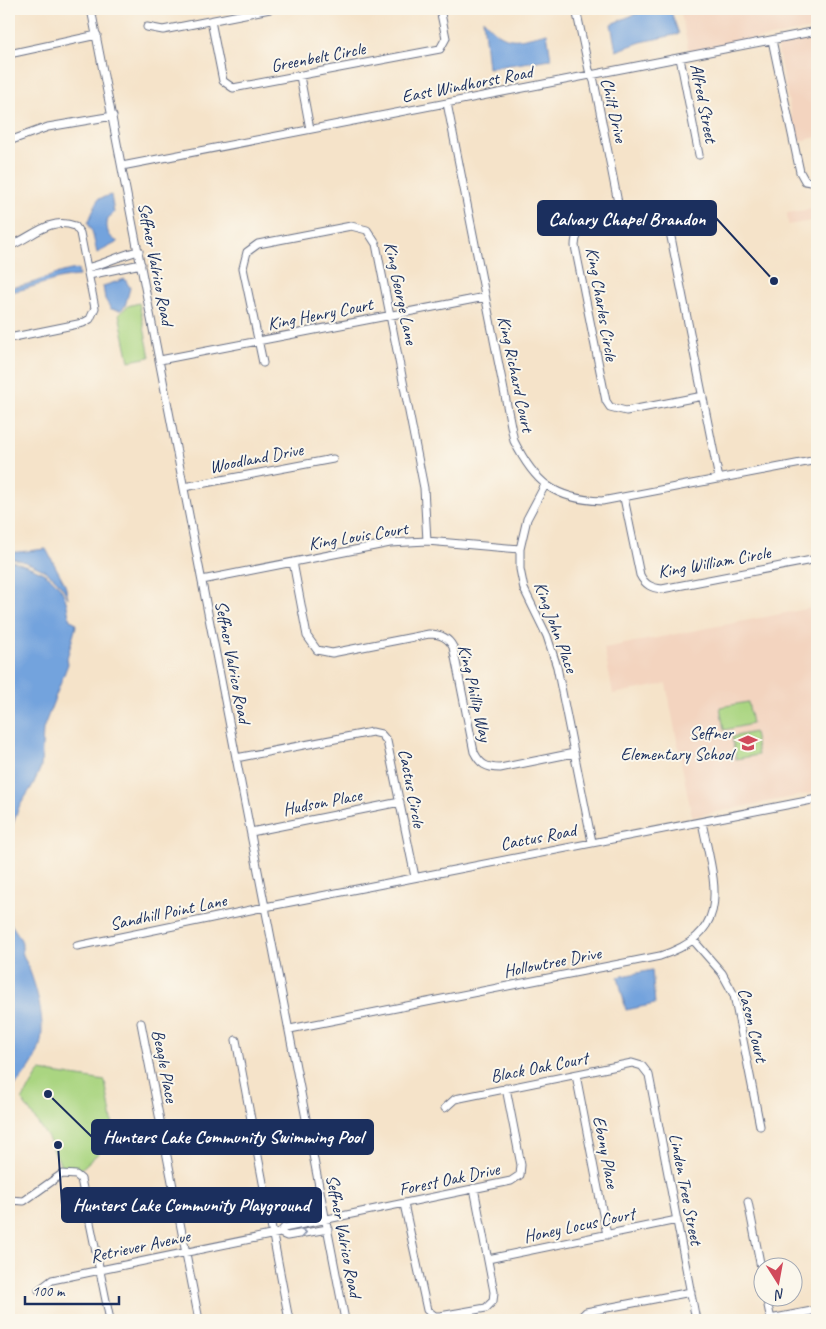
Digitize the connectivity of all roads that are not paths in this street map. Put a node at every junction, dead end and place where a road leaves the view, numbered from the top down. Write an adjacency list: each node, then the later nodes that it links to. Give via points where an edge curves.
1 (91, 9): 8 (street, Seffner Valrico Road)
2 (270, 9): 5 (street)
3 (440, 9): 13 (street, Greenbelt Circle, via 446,38 440,49)
4 (576, 9): 12 (street, Chilt Drive)
5 (211, 21): 6 (street, via 162,30); 13 (street, Greenbelt Circle, via 224,81 233,88)
6 (147, 27)
7 (817, 31): 9 (street, East Windhorst Road)
8 (97, 36): 10 (street); 15 (street, Seffner Valrico Road)
9 (772, 40): 11 (street, East Windhorst Road); 20 (street, via 800,172 805,181)
10 (9, 54)
11 (680, 58): 12 (street, East Windhorst Road); 18 (street, Alfred Street)
12 (590, 75): 14 (street, East Windhorst Road); 21 (street, Chilt Drive, via 594,81)
13 (300, 76): 16 (street)
14 (447, 102): 16 (street, East Windhorst Road); 28 (street, King Richard Court)
15 (112, 116): 17 (street, via 48,127); 19 (street, Seffner Valrico Road)
16 (310, 129): 19 (street, East Windhorst Road)
17 (9, 141)
18 (699, 155)
19 (122, 166): 23 (street, Seffner Valrico Road)
20 (817, 183)
21 (621, 218): 34 (street, King Charles Circle, via 651,213 662,218 669,227); 34 (street, King Charles Circle, via 589,224 578,232 575,239 606,401 610,407 626,411)
22 (9, 246): 27 (street, via 41,228 69,224 75,226 80,234)
23 (139, 251): 24 (street); 25 (street, Seffner Valrico Road)
24 (114, 257): 26 (street); 27 (street)
25 (141, 264): 26 (street); 32 (street, Seffner Valrico Road)
26 (116, 269): 27 (street)
27 (88, 271): 30 (street, via 95,308 90,319)
28 (485, 297): 29 (street, King Henry Court); 38 (street, King Richard Court, via 514,441 526,466)
29 (391, 315): 31 (street, King Henry Court); 31 (street, King George Lane, via 373,236 356,226 324,231 258,244 247,252 243,268); 41 (street, King George Lane, via 424,488)
30 (9, 338)
31 (258, 341): 32 (street, King Henry Court); 33 (street, King George Lane)
32 (160, 360): 39 (street, Seffner Valrico Road)
33 (263, 363)
34 (702, 396): 37 (street, King Charles Circle)
35 (333, 459): 39 (street, Woodland Drive)
36 (817, 460): 37 (street, King Richard Court)
37 (719, 479): 40 (street, King Richard Court)
38 (545, 485): 40 (street, King Richard Court, via 562,495 582,500); 42 (street, King John Place, via 527,519)
39 (184, 487): 45 (street, Seffner Valrico Road)
40 (624, 498): 43 (street, King William Circle, via 640,575 643,581 655,588)
41 (427, 541): 42 (street, King Louis Court); 44 (street, King Louis Court, via 390,543)
42 (520, 549): 46 (street, King John Place, via 524,589 547,636 557,667)
43 (817, 559)
44 (293, 562): 45 (street, King Louis Court); 46 (street, King Phillip Way, via 307,636 317,650 332,653 429,634 438,634 450,642 474,752 482,764 500,768)
45 (202, 580): 47 (street, Seffner Valrico Road)
46 (574, 753): 52 (street, King John Place)
47 (236, 758): 49 (street, Cactus Circle, via 376,732 387,741); 51 (street, Seffner Valrico Road)
48 (817, 799): 50 (street, Cactus Road)
49 (400, 802): 51 (street, Hudson Place); 53 (street, Cactus Circle)
50 (702, 822): 52 (street, Cactus Road); 55 (street, Hollowtree Drive, via 716,899 709,922)
51 (251, 832): 54 (street, Seffner Valrico Road)
52 (592, 842): 53 (street, Cactus Road)
53 (415, 877): 54 (street, Cactus Road)
54 (265, 907): 56 (street, Sandhill Point Lane); 58 (street, Seffner Valrico Road)
55 (694, 941): 58 (street, Hollowtree Drive, via 660,956); 64 (street, Cason Court, via 722,972 734,996)
56 (77, 946)
57 (142, 1024): 74 (street, Beagle Place)
58 (290, 1029): 69 (street, Seffner Valrico Road)
59 (236, 1040): 72 (street)
60 (642, 1066): 61 (street, Black Oak Court, via 632,1063); 70 (street, Linden Tree Street, via 649,1075)
61 (576, 1075): 62 (street, Black Oak Court); 73 (street, Ebony Place)
62 (506, 1088): 63 (street, Black Oak Court, via 455,1099); 65 (street, Forest Oak Drive, via 521,1164 520,1175 511,1182)
63 (445, 1108)
64 (760, 1126)
65 (474, 1188): 68 (street, Forest Oak Drive); 76 (street)
66 (9, 1200): 77 (street, via 24,1201 62,1174 76,1175 83,1185)
67 (748, 1202): 75 (street)
68 (404, 1204): 69 (street, Forest Oak Drive); 76 (street, via 424,1305 430,1314 440,1316 490,1305 494,1296)
69 (326, 1220): 71 (street, Seffner Valrico Road); 72 (street, Retriever Avenue, via 284,1228)
70 (677, 1220): 73 (street, Honey Locus Court); 79 (street, Linden Tree Street)
71 (328, 1229): 72 (street, Retriever Avenue, one-way to 71, via 287,1236); 85 (street, Seffner Valrico Road)
72 (276, 1234): 74 (street, Retriever Avenue); 84 (street)
73 (607, 1235): 76 (street, Honey Locus Court)
74 (186, 1251): 77 (street, Retriever Avenue); 83 (street, Beagle Place)
75 (759, 1256)
76 (488, 1259)
77 (100, 1270): 78 (street, Retriever Avenue, via 52,1280); 82 (street)
78 (39, 1290)
79 (691, 1292): 86 (street, via 586,1312); 87 (street, Linden Tree Street)
80 (768, 1306): 88 (street)
81 (817, 1310): 88 (street)
82 (110, 1320)
83 (199, 1320)
84 (289, 1320)
85 (345, 1320)
86 (578, 1320)
87 (696, 1320)
88 (770, 1320)

